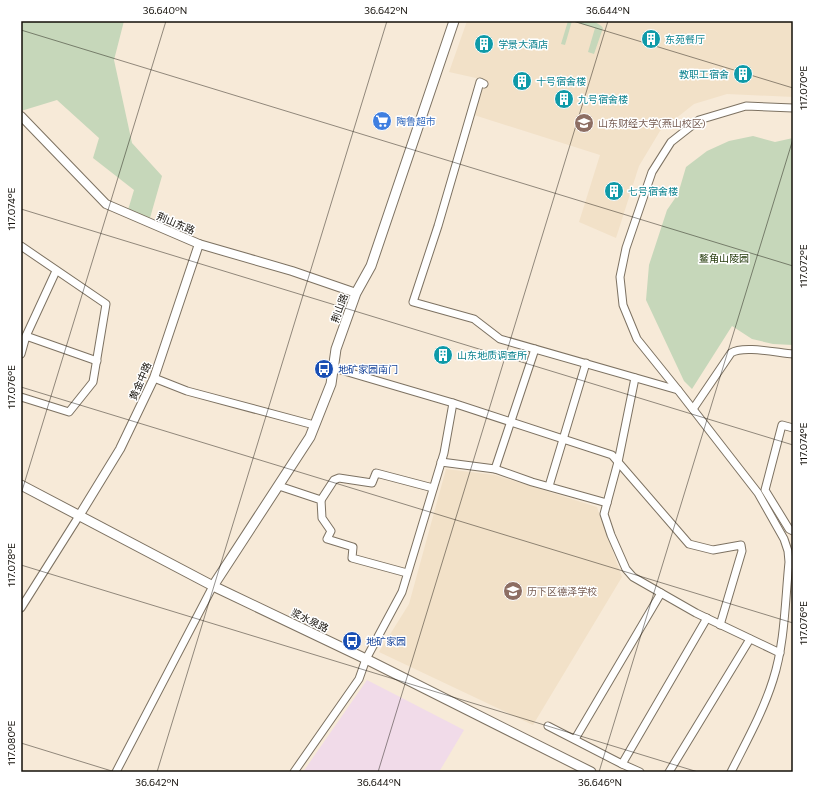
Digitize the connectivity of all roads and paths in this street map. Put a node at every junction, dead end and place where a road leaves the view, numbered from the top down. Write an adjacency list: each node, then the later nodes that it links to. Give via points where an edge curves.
1 (454, 21): 8 (main road, 荆山路, via 372,266)
2 (484, 84): 10 (street, via 480,82 413,302 474,319 500,339)
3 (793, 108): 18 (street, via 746,106 699,120 671,142 652,172 626,248 620,277 623,305 637,339)
4 (21, 116): 5 (street, 荆山东路, via 106,204)
5 (199, 244): 8 (street, 荆山东路); 16 (street, 黄金中路)
6 (21, 246): 7 (street)
7 (56, 271): 9 (street); 13 (street, via 106,304)
8 (356, 293): 15 (main road, 荆山路, via 336,349)
9 (26, 336): 11 (street); 13 (street)
10 (535, 349): 14 (street); 22 (street)
11 (21, 354)
12 (793, 354): 21 (street, via 745,348 736,350 731,353)
13 (96, 361): 19 (street, via 93,382 69,412)
14 (586, 363): 17 (street); 25 (street)
15 (334, 368): 20 (street); 23 (main road, 荆山路, via 323,408)
16 (154, 378): 23 (street, via 187,391); 35 (street, 黄金中路, via 120,450)
17 (635, 378): 18 (street); 27 (street)
18 (678, 390): 21 (street)
19 (21, 397)
20 (453, 403): 22 (street); 26 (street)
21 (693, 409): 37 (street, via 758,493 784,539)
22 (510, 422): 25 (street); 28 (street)
23 (314, 426): 30 (main road, 荆山路, via 310,437)
24 (793, 428): 36 (street, via 782,425 765,490 789,529)
25 (562, 439): 27 (street, via 612,455); 31 (street)
26 (442, 462): 28 (street); 32 (street)
27 (618, 462): 34 (street); 43 (street, via 689,544 713,550 741,545 742,551)
28 (495, 469): 31 (street)
29 (21, 485): 35 (main road, 浆水泉路)
30 (279, 486): 33 (street); 39 (main road, 荆山路)
31 (549, 486): 34 (street)
32 (434, 488): 33 (street, via 376,473 372,483 339,478 334,480); 38 (street)
33 (321, 500): 38 (street, via 322,518 331,530 328,539 353,547 352,558)
34 (607, 503): 40 (street, via 604,514 626,569 633,577)
35 (79, 516): 39 (main road, 浆水泉路); 41 (street)
36 (793, 531)
37 (791, 561): 45 (street)
38 (407, 573): 46 (street, via 402,592)
39 (213, 586): 46 (main road, 浆水泉路); 50 (street)
40 (660, 593): 42 (street); 48 (street)
41 (21, 608)
42 (707, 618): 43 (street); 49 (street)
43 (720, 624): 44 (street)
44 (750, 639): 45 (street); 54 (street)
45 (780, 653): 55 (street, via 765,704)
46 (366, 659): 51 (street, via 358,679); 52 (main road, 浆水泉路)
47 (548, 726): 48 (street)
48 (575, 739): 49 (street)
49 (622, 764): 53 (street)
50 (116, 772)
51 (294, 772)
52 (591, 772)
53 (640, 772)
54 (670, 772)
55 (731, 772)

